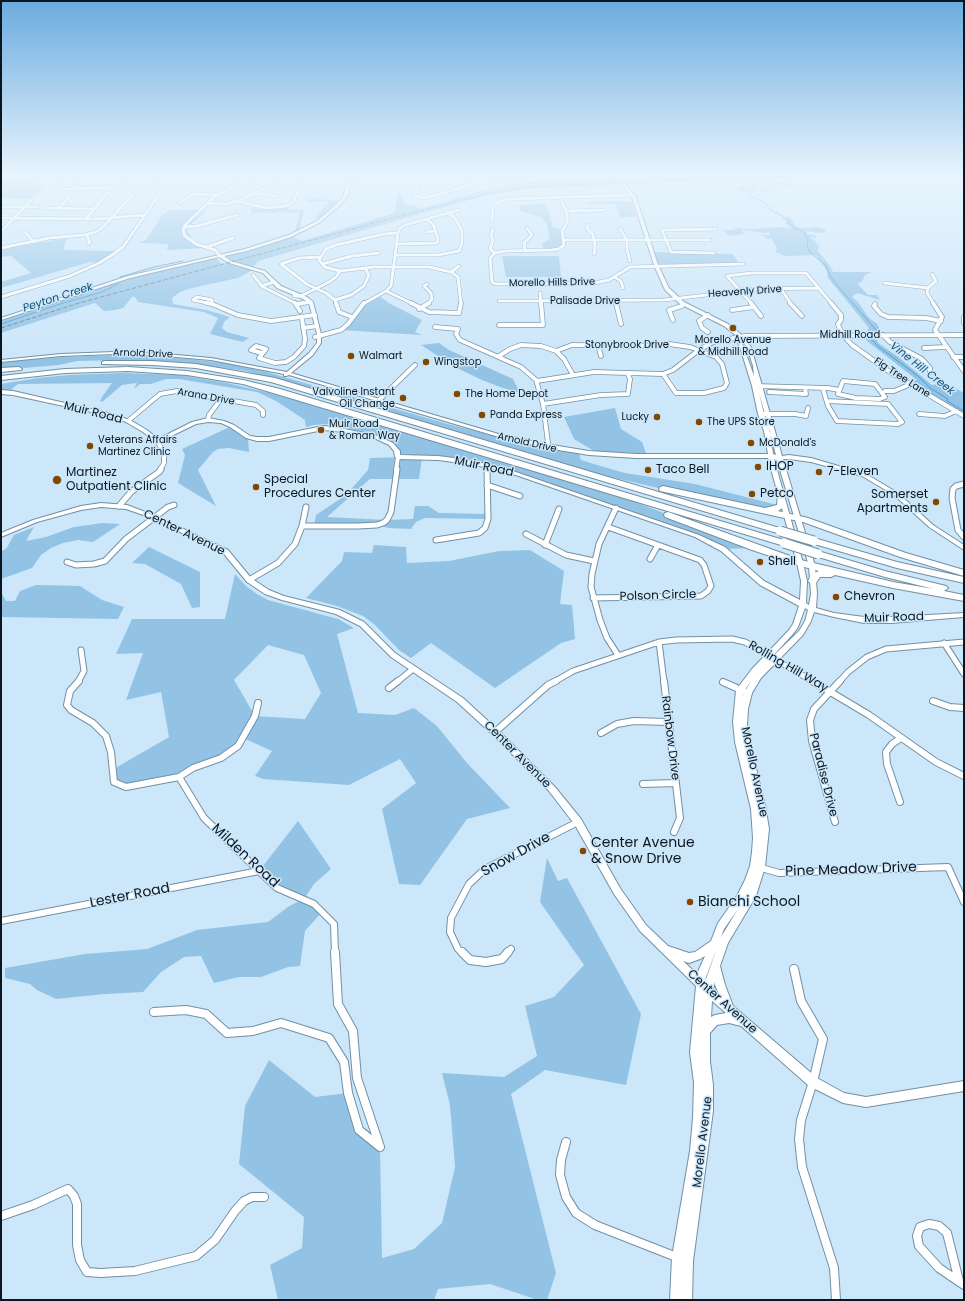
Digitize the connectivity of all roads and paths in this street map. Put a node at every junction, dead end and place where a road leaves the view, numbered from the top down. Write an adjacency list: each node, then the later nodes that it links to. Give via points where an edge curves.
1 (86, 234): 28 (street, via 90,242)
2 (27, 235): 27 (street)
3 (77, 235): 19 (street)
4 (131, 235): 66 (street, via 123,247 99,264 70,276)
5 (184, 235): 30 (street, via 196,244)
6 (289, 235): 38 (street)
7 (291, 235): 38 (street)
8 (381, 235): 39 (street, via 336,245)
9 (398, 235): 29 (street)
10 (437, 235): 29 (street, via 437,243)
11 (462, 235): 37 (street, via 459,250 438,255)
12 (491, 235): 34 (street, via 493,240 490,249)
13 (532, 235): 32 (street, via 524,243)
14 (563, 235): 21 (street)
15 (593, 235): 22 (street)
16 (624, 235): 23 (street)
17 (644, 235): 24 (street, Morello Avenue)
18 (663, 235): 25 (street)
19 (62, 236): 27 (street)
20 (233, 238): 30 (street)
21 (564, 240): 22 (street); 32 (street, via 561,247 563,251)
22 (594, 240): 23 (street); 36 (street)
23 (627, 240): 24 (street); 40 (street)
24 (646, 240): 25 (street); 43 (street, Morello Avenue)
25 (665, 240): 26 (street); 35 (street, via 671,252)
26 (710, 240)
27 (34, 242): 31 (street)
28 (88, 244)
29 (397, 244): 37 (street)
30 (207, 247): 38 (street, via 215,250)
31 (1, 248)
32 (525, 251): 34 (street)
33 (379, 253): 41 (street, via 352,256)
34 (495, 253): 51 (street, Morello Hills Drive, via 490,258 492,282 495,284 594,283)
35 (714, 253)
36 (594, 254)
37 (395, 255): 45 (street)
38 (220, 256): 52 (street, via 221,260 229,264 261,273); 86 (street, via 128,277)
39 (320, 257): 41 (street); 59 (street, via 299,258 281,264)
40 (630, 261)
41 (322, 264): 47 (street)
42 (743, 264): 43 (street, Morello Hills Drive)
43 (655, 265): 51 (street, Morello Hills Drive, via 630,266); 68 (street, Morello Avenue, via 664,290)
44 (459, 266): 48 (street)
45 (394, 267): 46 (street); 48 (street, via 429,267); 61 (street, via 391,286)
46 (365, 268): 47 (street); 67 (street, via 369,275 364,286 351,295)
47 (340, 271): 59 (street, via 336,277)
48 (451, 272): 78 (street, via 459,280 459,313)
49 (932, 274): 58 (street, via 936,281)
50 (253, 275): 55 (street)
51 (614, 277): 56 (street, via 621,281)
52 (272, 283): 55 (street); 64 (street); 65 (street)
53 (884, 283): 58 (street)
54 (427, 284): 78 (street, via 424,286 431,293 432,299)
55 (262, 286): 74 (street)
56 (622, 288)
57 (818, 288): 60 (street, Heavenly Drive); 62 (street, via 806,273 752,273 727,276); 99 (street, via 841,315 842,320 838,324)
58 (928, 288): 90 (street, via 927,293)
59 (316, 289): 65 (street); 67 (street)
60 (781, 289): 62 (street, Heavenly Drive); 84 (street)
61 (386, 291): 78 (street); 88 (street, via 364,303)
62 (740, 291): 68 (street, Heavenly Drive); 77 (street)
63 (540, 293): 70 (street)
64 (294, 296): 65 (street); 72 (street)
65 (301, 296): 72 (street)
66 (1, 297)
67 (335, 300): 88 (street, via 339,312)
68 (674, 300): 71 (street, Palisade Drive); 76 (street, Morello Avenue); 82 (street, Morello Avenue)
69 (499, 301): 70 (street, Palisade Drive)
70 (541, 301): 71 (street, Palisade Drive); 93 (street, via 542,325)
71 (615, 301): 92 (street)
72 (308, 302): 74 (street); 81 (street)
73 (212, 304): 73 (street, via 194,301 193,300 198,297 212,300); 81 (street, via 238,315 271,321)
74 (297, 304): 80 (street)
75 (876, 304): 90 (street, via 874,306 881,314 888,317)
76 (682, 306): 82 (street, Morello Avenue); 89 (street, via 669,310)
77 (754, 307): 79 (street); 83 (street)
78 (419, 309)
79 (732, 310)
80 (300, 311)
81 (313, 315): 94 (street)
82 (707, 316): 97 (street, via 699,324); 103 (street, Morello Avenue)
83 (761, 316)
84 (802, 316)
85 (964, 318): 91 (street)
86 (1, 319)
87 (302, 319): 96 (street)
88 (350, 319): 98 (street, via 341,330)
89 (673, 320)
90 (942, 321): 101 (street, via 936,326)
91 (964, 323)
92 (621, 324)
93 (499, 325)
94 (315, 326): 96 (street); 98 (street)
95 (435, 327): 112 (street, via 458,329 456,334 460,340)
96 (303, 328): 111 (street, via 304,346 286,362 275,363 259,358)
97 (708, 332)
98 (317, 335): 122 (street, via 319,343 315,350)
99 (843, 335): 100 (street, Midhill Road); 103 (street, Midhill Road); 128 (street, Fig Tree Lane, via 852,345)
100 (883, 335): 101 (street, Midhill Road); 121 (street, via 890,342 922,359 930,368)
101 (937, 335): 102 (street, Midhill Road); 106 (street)
102 (964, 335)
103 (738, 336): 108 (street, Midhill Road, via 713,342); 129 (street, Morello Avenue)
104 (598, 345): 105 (street, Stonybrook Drive); 109 (street, Stonybrook Drive, via 572,345); 113 (street)
105 (641, 346): 108 (street, Stonybrook Drive, via 679,345); 110 (street)
106 (946, 347): 107 (street); 114 (street)
107 (924, 348)
108 (699, 350): 124 (street, Midhill Road, via 673,370); 124 (street, Stonybrook Drive, via 716,357 722,364 727,383 724,388 704,393 676,393)
109 (556, 351): 112 (street, via 541,346 521,345); 125 (street)
110 (641, 352)
111 (262, 353)
112 (498, 356): 127 (street, via 521,367)
113 (601, 356)
114 (954, 356): 115 (street); 120 (street)
115 (964, 356)
116 (1, 361): 122 (street, Arnold Drive, via 61,355 146,354 218,360)
117 (415, 365): 139 (street)
118 (1, 371): 157 (highway, via 130,362 231,371 285,384)
119 (958, 371): 120 (street)
120 (964, 371)
121 (930, 372)
122 (286, 374): 139 (street, Arnold Drive)
123 (628, 374): 124 (street); 125 (street, via 594,372); 141 (street, via 628,394 601,395)
124 (663, 374)
125 (574, 375): 127 (street)
126 (1, 380): 160 (highway, via 112,369 158,370 244,382)
127 (537, 381): 141 (street)
128 (911, 384): 134 (street); 143 (street, Fig Tree Lane)
129 (757, 386): 130 (street); 144 (street, Morello Avenue); 145 (street, Morello Avenue)
130 (781, 387): 131 (street); 137 (street)
131 (804, 388): 132 (street); 137 (street, via 806,394)
132 (823, 389): 133 (street); 140 (street)
133 (840, 390): 133 (street, via 843,381 875,384 885,397 856,398 838,394)
134 (885, 391)
135 (1, 392): 150 (street, Muir Road, via 106,414)
136 (770, 392): 137 (street)
137 (782, 393)
138 (221, 399): 147 (street, Arana Drive, via 256,405 263,411); 149 (street); 150 (street, Arana Drive, via 177,391 167,392 141,408)
139 (378, 401): 152 (street, Arnold Drive, via 511,440)
140 (827, 401): 140 (street, via 837,421 898,424 902,422 888,404)
141 (543, 404): 152 (street, via 548,443)
142 (808, 408): 145 (street, via 806,416)
143 (956, 411): 146 (street, via 945,416); 148 (street, Fig Tree Lane)
144 (761, 414): 145 (street); 154 (street, Morello Avenue)
145 (768, 414): 155 (street, Morello Avenue)
146 (919, 414)
147 (263, 415)
148 (964, 416)
149 (208, 420): 151 (street, via 194,423); 153 (street, via 222,422 242,434 257,439 269,439 318,428 335,429 382,439 394,447)
150 (128, 422): 151 (street, Muir Road)
151 (157, 441): 164 (street, via 164,453 162,468 131,492)
152 (546, 447): 154 (street, Arnold Drive, via 600,456 670,459)
153 (398, 457): 156 (street, Muir Road, via 438,458); 172 (street, via 391,512 383,523 358,526)
154 (771, 457): 155 (street, Arnold Drive); 162 (street, Morello Avenue)
155 (779, 457): 171 (street, Morello Avenue); 180 (street, Arnold Drive, via 822,462 864,476 896,494 931,526)
156 (487, 466): 159 (street); 166 (street, Muir Road)
157 (563, 466): 168 (highway); 189 (highway, bridge, via 892,564)
158 (964, 484): 176 (street, via 953,489 952,498 958,530)
159 (487, 485): 161 (street); 177 (street, via 488,519 485,528 479,534)
160 (591, 485): 184 (highway); 191 (highway, bridge, via 818,554)
161 (520, 496)
162 (781, 496): 168 (highway, via 779,508 769,511); 169 (street, Morello Avenue)
163 (174, 505): 170 (street)
164 (119, 506): 170 (street, Center Avenue, via 138,510); 175 (street, Center Avenue, via 100,505 70,510 35,521)
165 (306, 507): 172 (street)
166 (616, 508): 173 (street); 194 (street, Muir Road, via 710,542 723,549 762,583)
167 (559, 509): 178 (street)
168 (754, 509): 169 (highway)
169 (787, 517): 171 (highway); 184 (street, Morello Avenue)
170 (154, 518): 183 (street, via 126,539 105,560 94,564 76,565); 188 (street, Center Avenue, via 226,552)
171 (797, 519): 185 (street, Morello Avenue); 186 (highway)
172 (302, 526): 188 (street, via 295,544 278,563)
173 (608, 527): 179 (street, Polson Circle); 182 (street)
174 (526, 534): 178 (street)
175 (1, 536)
176 (964, 537)
177 (436, 540)
178 (545, 545): 182 (street, via 566,555)
179 (658, 545): 181 (street); 192 (street, Polson Circle, via 700,560 711,586 708,591 700,596)
180 (964, 548)
181 (650, 559)
182 (594, 561): 192 (street, via 591,587)
183 (67, 562)
184 (800, 563): 185 (highway); 194 (street, Morello Avenue, via 804,581)
185 (812, 566): 187 (highway); 190 (street, Morello Avenue)
186 (964, 573)
187 (854, 576): 190 (highway, via 824,573 815,576); 193 (highway)
188 (249, 580): 203 (street, Center Avenue, via 282,598 338,612 356,620)
189 (964, 580)
190 (814, 581): 195 (street, Morello Avenue)
191 (964, 593)
192 (593, 598): 201 (street, via 607,638)
193 (964, 598)
194 (803, 605): 195 (street, Muir Road); 202 (street, Morello Avenue, via 792,632)
195 (812, 609): 196 (street, Muir Road, via 864,620); 202 (street, Morello Avenue, via 800,633)
196 (964, 615)
197 (658, 642): 201 (street, Rolling Hill Way); 202 (street, Rolling Hill Way, via 732,639 745,642); 212 (street, Rainbow Drive)
198 (964, 642): 199 (street, Paradise Drive)
199 (944, 643): 204 (street); 208 (street, Paradise Drive, via 886,649 867,657 848,672)
200 (81, 650): 217 (street, via 84,671 70,691 67,705 93,723 106,736 111,752 114,782 126,787)
201 (618, 654): 213 (street, Rolling Hill Way, via 573,671 548,685)
202 (772, 657): 207 (street, Morello Avenue); 208 (street, Rolling Hill Way)
203 (413, 669): 206 (street); 213 (street, Center Avenue, via 460,700)
204 (964, 674)
205 (723, 682): 207 (street)
206 (390, 688)
207 (744, 691): 224 (street, Morello Avenue, via 743,725 765,829)
208 (831, 692): 215 (street, Rolling Hill Way); 222 (street, Paradise Drive, via 814,709 810,720 812,741)
209 (933, 701): 211 (street, via 950,707)
210 (258, 703): 217 (street, via 255,716 238,746 221,758 193,768)
211 (964, 708)
212 (668, 722): 214 (street, via 634,721 617,724); 218 (street, Rainbow Drive)
213 (495, 732): 221 (street, Center Avenue, via 552,789)
214 (600, 733)
215 (900, 738): 216 (street, Rolling Hill Way, via 936,762); 220 (street, via 886,752 887,764)
216 (964, 776)
217 (179, 777): 225 (street, Milden Road, via 204,818)
218 (675, 783): 219 (street); 223 (street, Rainbow Drive, via 680,818)
219 (643, 784)
220 (900, 802)
221 (578, 822): 229 (street, Snow Drive, via 485,869 469,884 450,918 450,932 458,948 470,960 486,962 502,959); 230 (street, Center Avenue, via 634,917)
222 (835, 822)
223 (674, 832)
224 (758, 867): 226 (street, Pine Meadow Drive, via 779,873 948,867); 228 (street, Morello Avenue, via 721,926); 231 (street, Morello Avenue, via 753,893 724,941)
225 (259, 871): 227 (street, Lester Road); 236 (street, Milden Road, via 278,888 314,904 334,924 338,1004 353,1031 357,1078 380,1147 359,1130 348,1093 344,1062 329,1038 281,1023 253,1031 227,1033 206,1014 186,1010)
226 (964, 902)
227 (1, 921)
228 (715, 941): 230 (street, via 704,952 689,958); 233 (street, Morello Avenue, via 707,959)
229 (511, 949)
230 (664, 949): 233 (street, Center Avenue)
231 (716, 965): 234 (street, Morello Avenue); 235 (street)
232 (794, 969): 239 (street, via 801,1000 823,1039)
233 (701, 984): 234 (street, Center Avenue); 244 (street, Morello Avenue, via 695,1052 699,1083 698,1118)
234 (709, 992): 235 (street, Center Avenue); 238 (street, Morello Avenue)
235 (729, 1009): 237 (street, Center Avenue)
236 (154, 1012)
237 (742, 1021): 238 (street, via 729,1018 716,1020); 239 (street, Center Avenue)
238 (705, 1031): 245 (street, Morello Avenue, via 708,1110)
239 (813, 1082): 240 (street, Center Avenue, via 844,1098 866,1102); 249 (street, via 801,1120 799,1139 802,1167 834,1268)
240 (964, 1086)
241 (566, 1142): 244 (street, via 560,1175 566,1197 576,1213 595,1225)
242 (264, 1197): 243 (street, via 252,1197 244,1201 215,1240 196,1256 135,1271 87,1272 80,1260 77,1245 77,1204 68,1189)
243 (1, 1216)
244 (678, 1257): 245 (street); 247 (street, Morello Avenue)
245 (687, 1261): 248 (street, Morello Avenue)
246 (961, 1283): 246 (street, via 939,1268 919,1246 917,1236 920,1227 929,1224 939,1226 947,1233)
247 (676, 1300)
248 (686, 1300)
249 (836, 1300)

